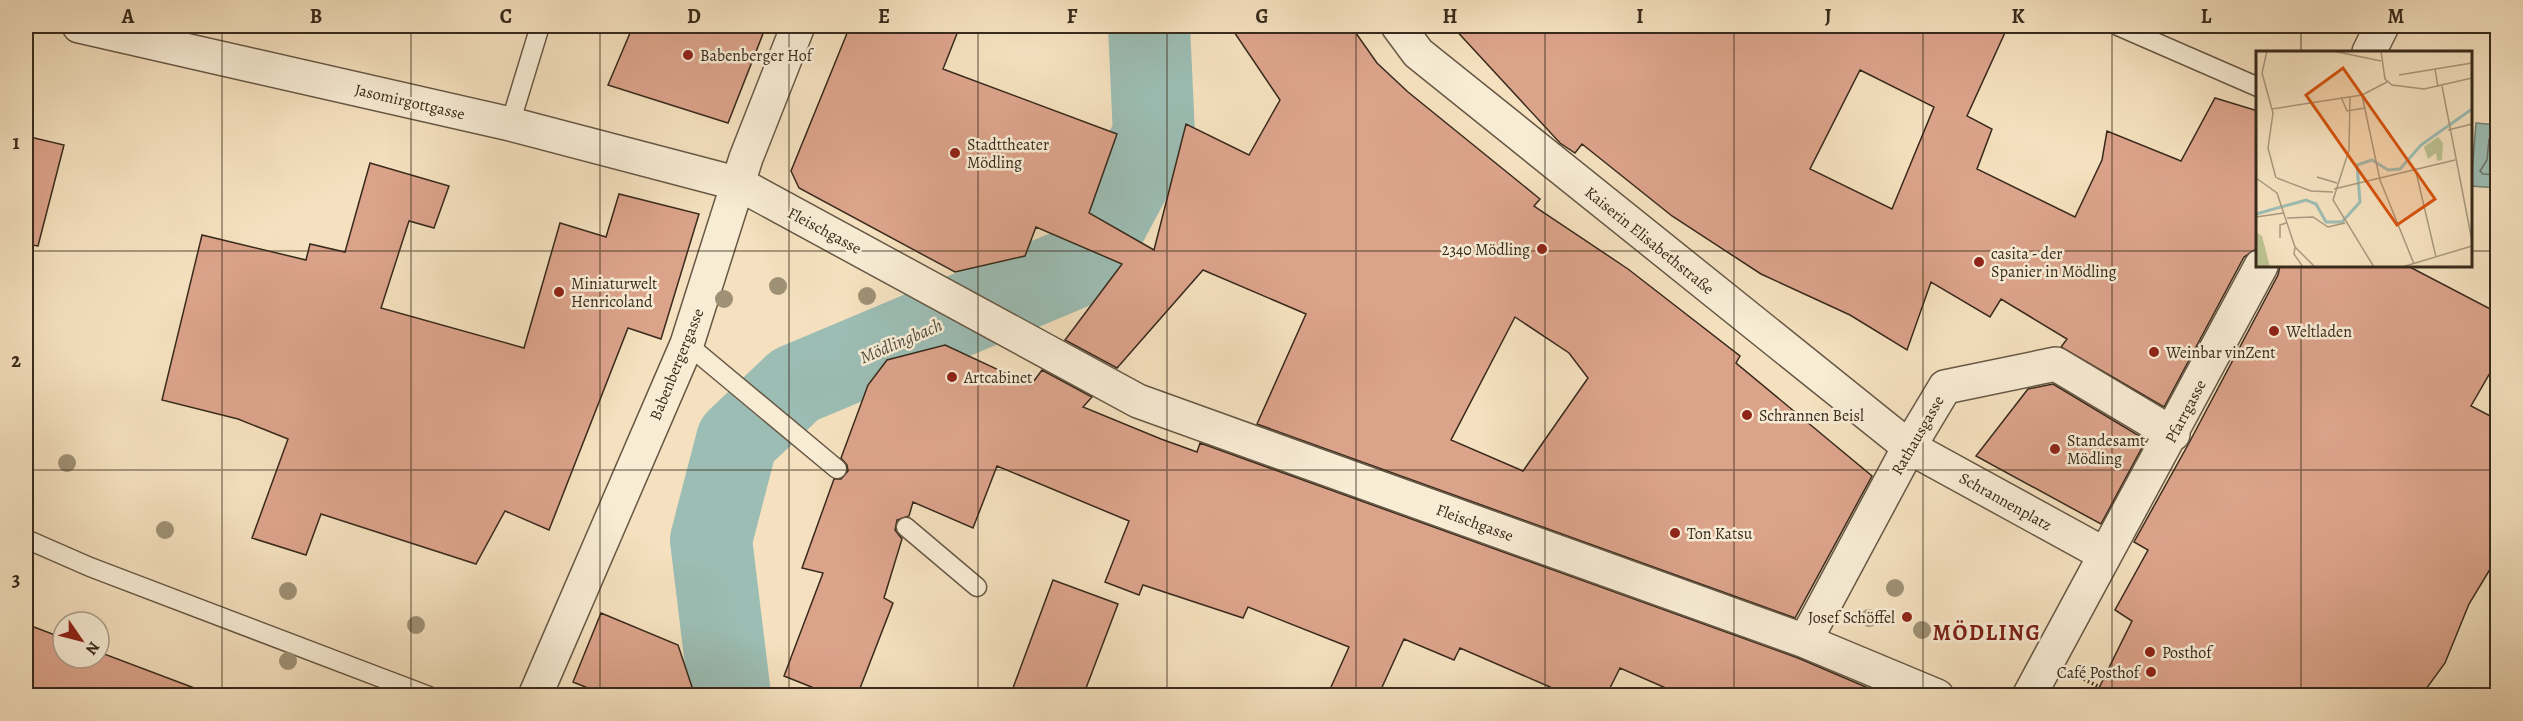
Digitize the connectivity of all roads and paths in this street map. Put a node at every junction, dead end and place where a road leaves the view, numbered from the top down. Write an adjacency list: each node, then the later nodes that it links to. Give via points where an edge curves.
1 (79, 26): 9 (street, Jasomirgottgasse)
2 (540, 26): 9 (lane)
3 (798, 26): 10 (street, Babenbergergasse)
4 (1398, 26): 14 (street, Kaiserin Elisabethstraße, via 1418,52)
5 (2118, 26): 8 (lane)
6 (2382, 26): 7 (street)
7 (2370, 51)
8 (2256, 86)
9 (510, 124): 10 (street, Jasomirgottgasse)
10 (743, 171): 12 (street, Babenbergergasse); 20 (street, Fleischgasse, via 909,278 1137,401)
11 (2260, 267): 13 (street, Pfarrgasse)
12 (687, 344): 15 (lane); 22 (street, Babenbergergasse)
13 (2173, 434): 14 (street, Rathausgasse, via 2056,364 1945,387); 18 (street, Pfarrgasse)
14 (1909, 447): 18 (street, Schrannenplatz); 20 (street, Rathausgasse)
15 (837, 469)
16 (906, 527): 19 (lane)
17 (26, 539): 21 (lane)
18 (2104, 554): 24 (street, Pfarrgasse)
19 (977, 587)
20 (1805, 641): 23 (street, Fleischgasse)
21 (429, 696)
22 (536, 696)
23 (1937, 696)
24 (2029, 696)

